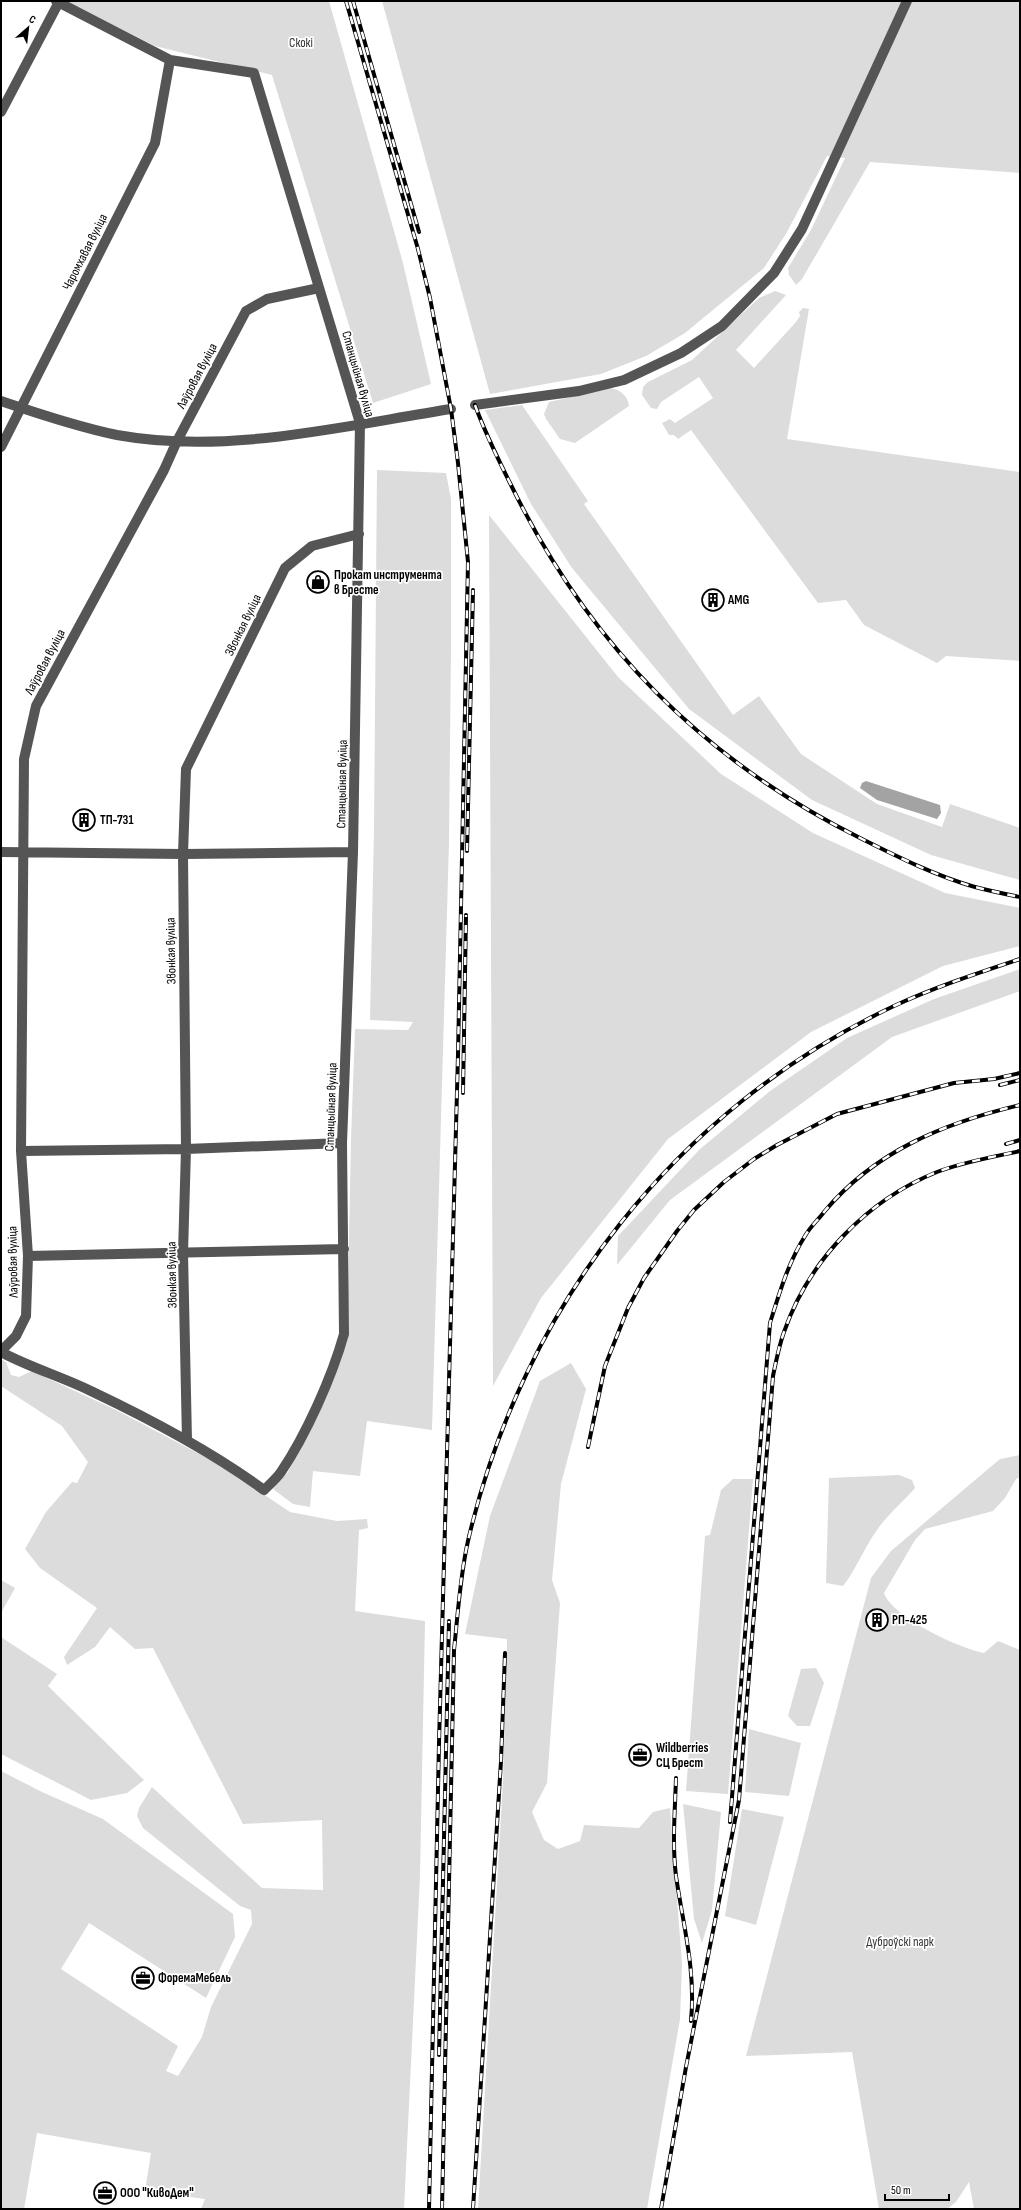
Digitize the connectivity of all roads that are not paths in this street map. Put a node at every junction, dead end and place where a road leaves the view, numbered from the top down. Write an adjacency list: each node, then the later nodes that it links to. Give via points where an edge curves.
1 (907, 1): 7 (street, via 802,229 774,273 722,326 681,352 624,380 579,391)
2 (57, 2): 3 (street); 4 (street)
3 (170, 60): 5 (street, Станцыйная вуліца, via 254,73); 8 (street, Чаромхавая вуліца, via 155,143)
4 (1, 112)
5 (319, 288): 10 (street, Станцыйная вуліца); 11 (street, Лаўровая вуліца, via 267,299 246,310)
6 (1, 401): 8 (street)
7 (475, 405)
8 (21, 408): 11 (street, via 118,435); 12 (street, Чаромхавая вуліца)
9 (451, 409): 10 (street)
10 (360, 423): 11 (street, via 270,437); 13 (street, Станцыйная вуліца)
11 (176, 441): 15 (street, Лаўровая вуліца, via 160,476 36,706 24,758)
12 (1, 447)
13 (359, 534): 16 (street, Станцыйная вуліца); 17 (street, Звонкая вуліца, via 312,546 285,568 186,769)
14 (1, 852): 15 (street)
15 (22, 852): 17 (street); 20 (street, Лаўровая вуліца)
16 (353, 852): 17 (street); 18 (street, Станцыйная вуліца)
17 (183, 854): 19 (street, Звонкая вуліца)
18 (342, 1143): 19 (street); 21 (street, Станцыйная вуліца)
19 (186, 1149): 20 (street); 22 (street, Звонкая вуліца)
20 (21, 1151): 23 (street, Лаўровая вуліца)
21 (344, 1249): 22 (street); 25 (street, Станцыйная вуліца, via 344,1334 310,1420 281,1473 264,1490 225,1461)
22 (183, 1253): 23 (street); 25 (street, Звонкая вуліца)
23 (28, 1256): 24 (street, Лаўровая вуліца, via 26,1316 16,1336)
24 (1, 1352): 25 (street, via 93,1391)
25 (187, 1440)

